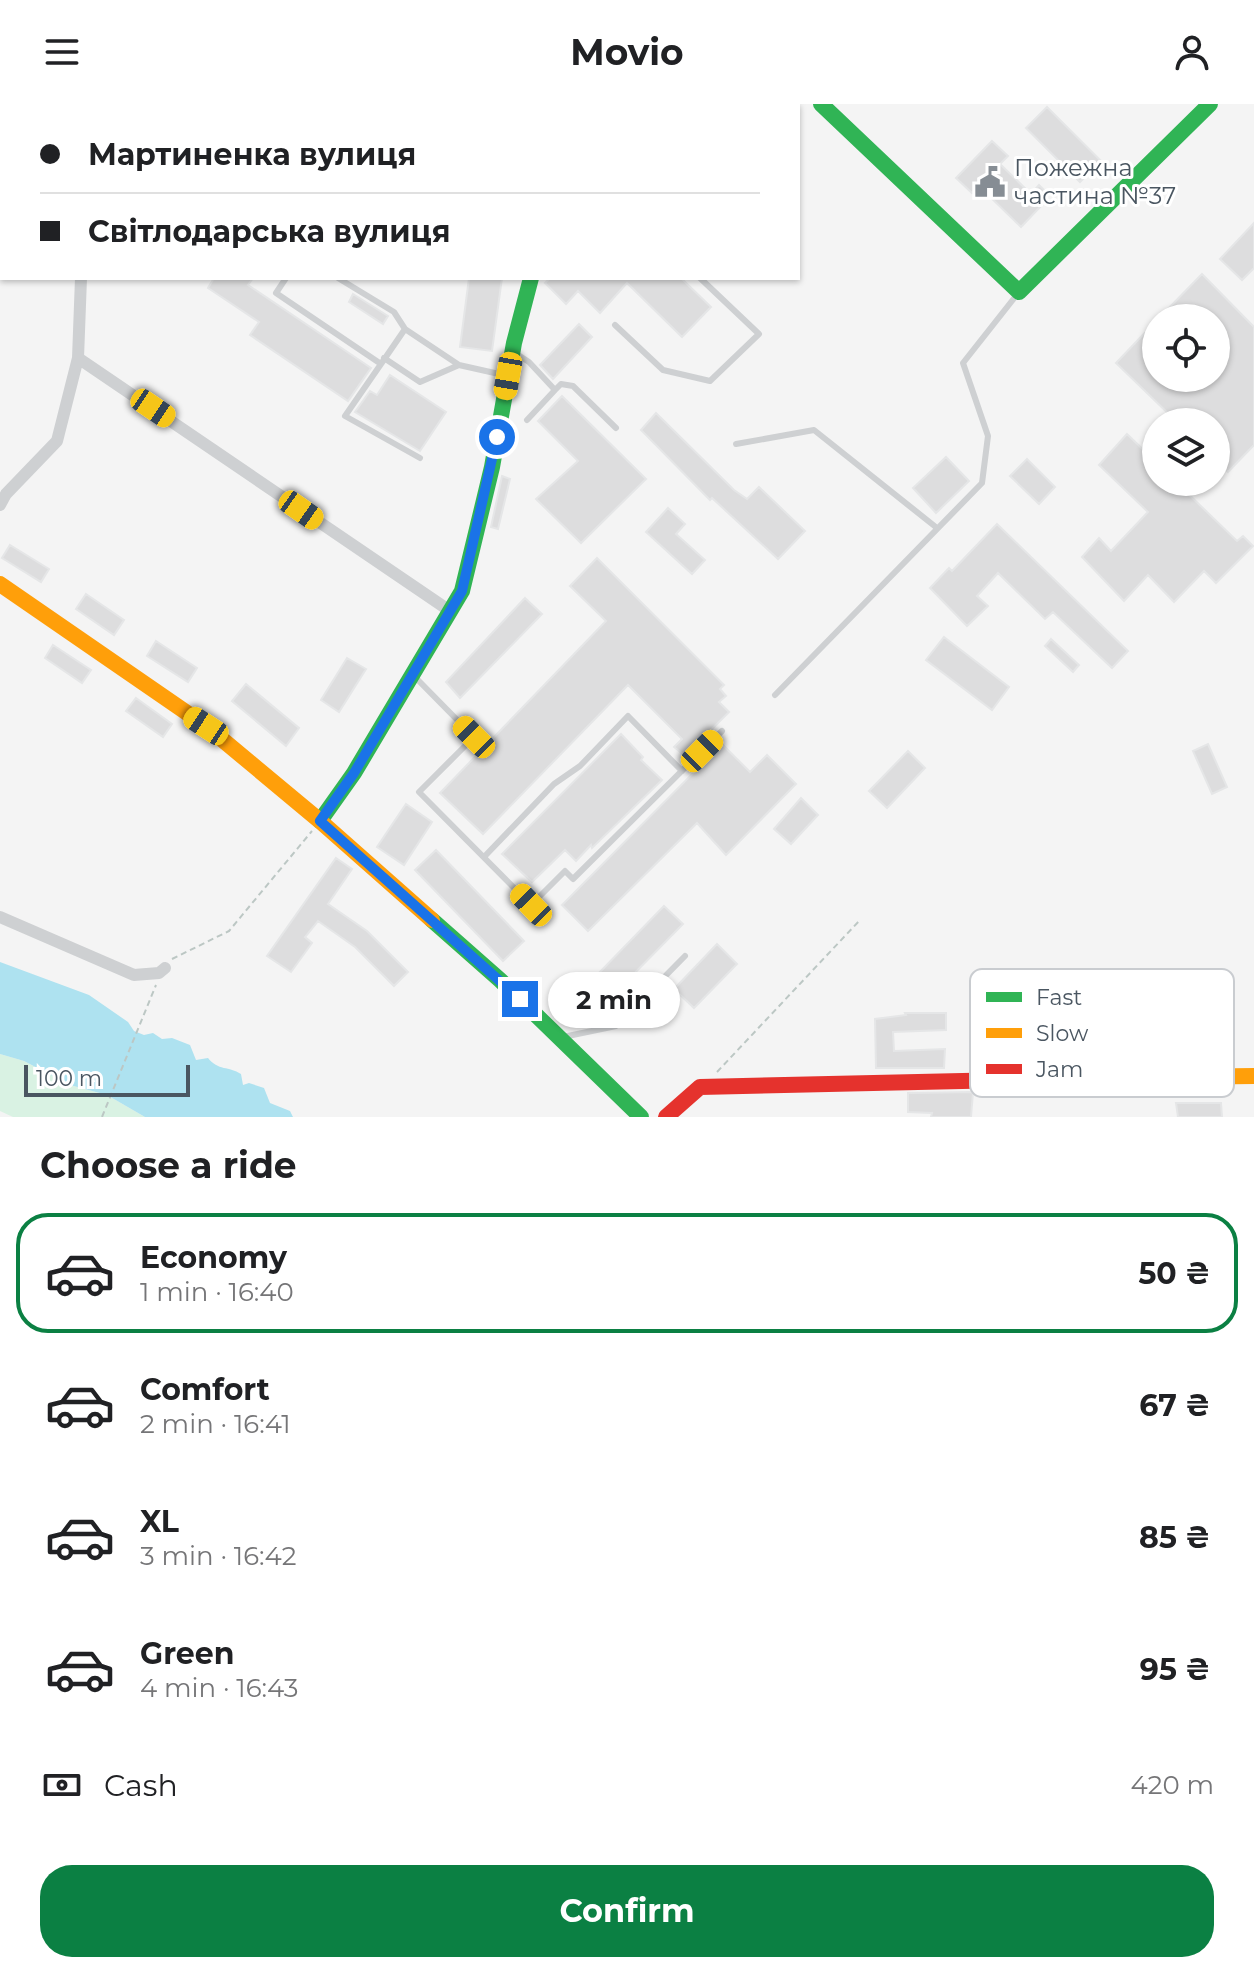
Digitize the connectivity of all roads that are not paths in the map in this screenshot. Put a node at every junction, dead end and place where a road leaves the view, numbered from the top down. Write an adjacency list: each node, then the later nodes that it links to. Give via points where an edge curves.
1 (821, 104): 8 (street)
2 (1210, 104): 8 (street)
3 (81, 280): 12 (street)
4 (285, 280): 13 (lane, via 276,293)
5 (341, 280): 10 (lane, via 394,312)
6 (530, 280): 11 (street)
7 (702, 280): 9 (lane, via 759,334 710,381 663,370)
8 (1019, 292): 22 (lane, via 963,363 988,436 982,483)
9 (615, 325)
10 (405, 329): 13 (lane); 14 (lane)
11 (512, 352): 15 (street); 16 (lane)
12 (78, 358): 21 (street, via 57,441); 24 (street)
13 (382, 361): 14 (lane, via 420,382); 20 (lane, via 345,416)
14 (459, 365): 15 (lane)
15 (508, 376): 24 (street, via 462,591)
16 (555, 390): 17 (lane); 18 (lane, via 561,384 573,386)
17 (527, 420)
18 (616, 428)
19 (736, 444): 22 (lane, via 814,430)
20 (420, 458)
21 (0, 505)
22 (937, 528): 26 (lane)
23 (0, 584): 29 (street, via 206,726)
24 (450, 611): 25 (street)
25 (412, 675): 29 (street); 30 (lane, via 474,737 419,792)
26 (775, 695)
27 (722, 731): 28 (lane)
28 (682, 771): 30 (lane, via 628,716); 30 (lane, via 573,879 565,871 531,905)
29 (320, 821): 34 (street)
30 (484, 857)
31 (0, 917): 33 (street, via 134,975)
32 (685, 956): 34 (lane, via 616,1026)
33 (165, 968)
34 (560, 1038): 38 (street)
35 (1234, 1076): 36 (street)
36 (1254, 1076)
37 (970, 1080): 39 (street, via 702,1087)
38 (641, 1117)
39 (666, 1117)

